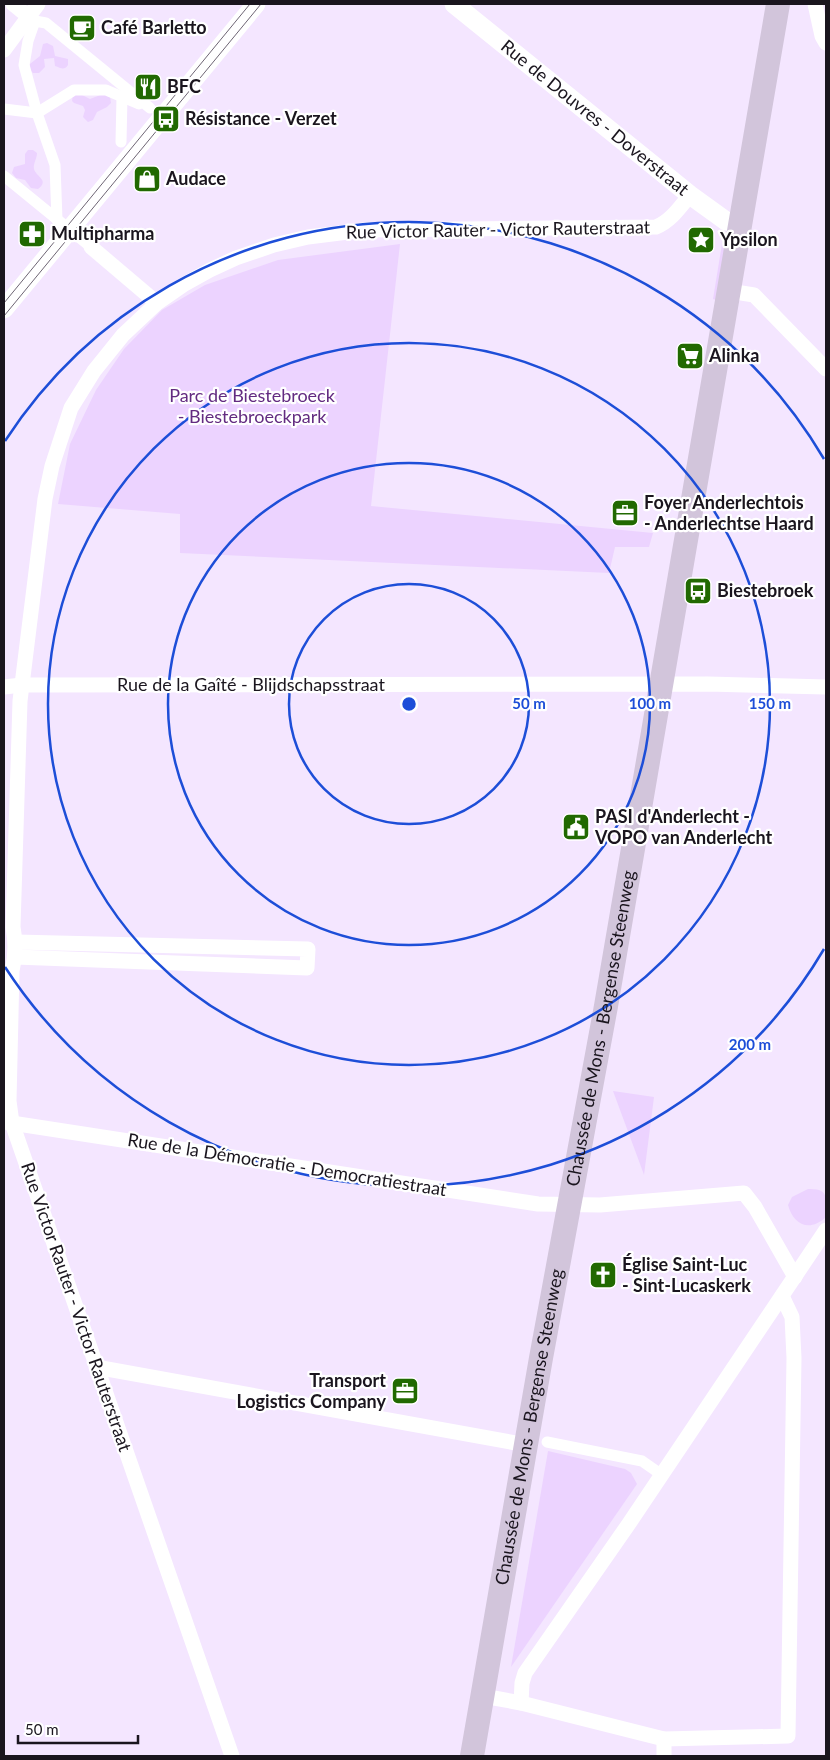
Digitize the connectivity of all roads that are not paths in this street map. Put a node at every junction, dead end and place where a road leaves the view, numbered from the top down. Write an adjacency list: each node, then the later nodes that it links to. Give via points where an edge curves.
1 (13, 4): 7 (street)
2 (38, 4): 7 (street)
3 (256, 4): 17 (street)
4 (454, 4): 15 (street, Rue de Douvres - Doverstraat)
5 (778, 4): 16 (main road, Chaussée de Mons - Bergense Steenweg)
6 (815, 4): 8 (street)
7 (29, 17): 9 (street)
8 (826, 43)
9 (4, 50)
10 (122, 97): 12 (street, via 106,90 74,90); 12 (street, via 150,108 46,23 35,21 25,39 24,65); 13 (street)
11 (4, 109): 12 (street)
12 (37, 113): 17 (street, via 54,165)
13 (121, 142)
14 (4, 176): 17 (street)
15 (690, 195): 16 (street, Rue de Douvres - Doverstraat, via 726,221); 20 (street, Rue Victor Rauter - Victor Rauterstraat, via 665,224 656,227 364,230 308,237 236,258)
16 (741, 224): 19 (main road, Chaussée de Mons - Bergense Steenweg)
17 (63, 225): 18 (street); 21 (street)
18 (91, 246): 20 (street)
19 (729, 291): 22 (street, via 754,295); 23 (main road, Chaussée de Mons - Bergense Steenweg)
20 (157, 303): 24 (street, Rue Victor Rauter - Victor Rauterstraat, via 122,336 94,371 64,426 45,499)
21 (4, 310)
22 (826, 369)
23 (660, 684): 24 (street, Rue de la Gaîté - Blijdschapsstraat); 26 (street, Rue de la Gaîté - Blijdschapsstraat); 30 (main road, Chaussée de Mons - Bergense Steenweg)
24 (22, 685): 25 (street, Rue de la Gaîté - Blijdschapsstraat); 27 (street, Rue Victor Rauter - Victor Rauterstraat, via 13,927)
25 (4, 686)
26 (826, 687)
27 (16, 942): 28 (street, Rue Victor Rauter - Victor Rauterstraat); 28 (street, via 308,949 307,968)
28 (16, 957): 29 (street, Rue Victor Rauter - Victor Rauterstraat, via 12,971)
29 (8, 1122): 30 (street, Rue de la Démocratie - Democratiestraat, via 538,1204); 34 (street, Rue Victor Rauter - Victor Rauterstraat)
30 (570, 1205): 32 (street, Rue de la Démocratie - Democratiestraat, via 744,1193); 35 (main road, Chaussée de Mons - Bergense Steenweg, via 541,1358)
31 (826, 1230): 32 (street)
32 (795, 1277): 33 (street)
33 (782, 1296): 36 (street); 39 (street, via 792,1318 794,1358 788,1736)
34 (96, 1367): 35 (street); 40 (street, Rue Victor Rauter - Victor Rauterstraat)
35 (537, 1443): 36 (street, via 642,1461); 37 (main road, Chaussée de Mons - Bergense Steenweg)
36 (662, 1475): 38 (street, via 525,1673)
37 (483, 1696): 38 (street); 41 (main road, Chaussée de Mons - Bergense Steenweg)
38 (521, 1703): 39 (street)
39 (664, 1738): 42 (street)
40 (232, 1756)
41 (472, 1756)
42 (664, 1756)

